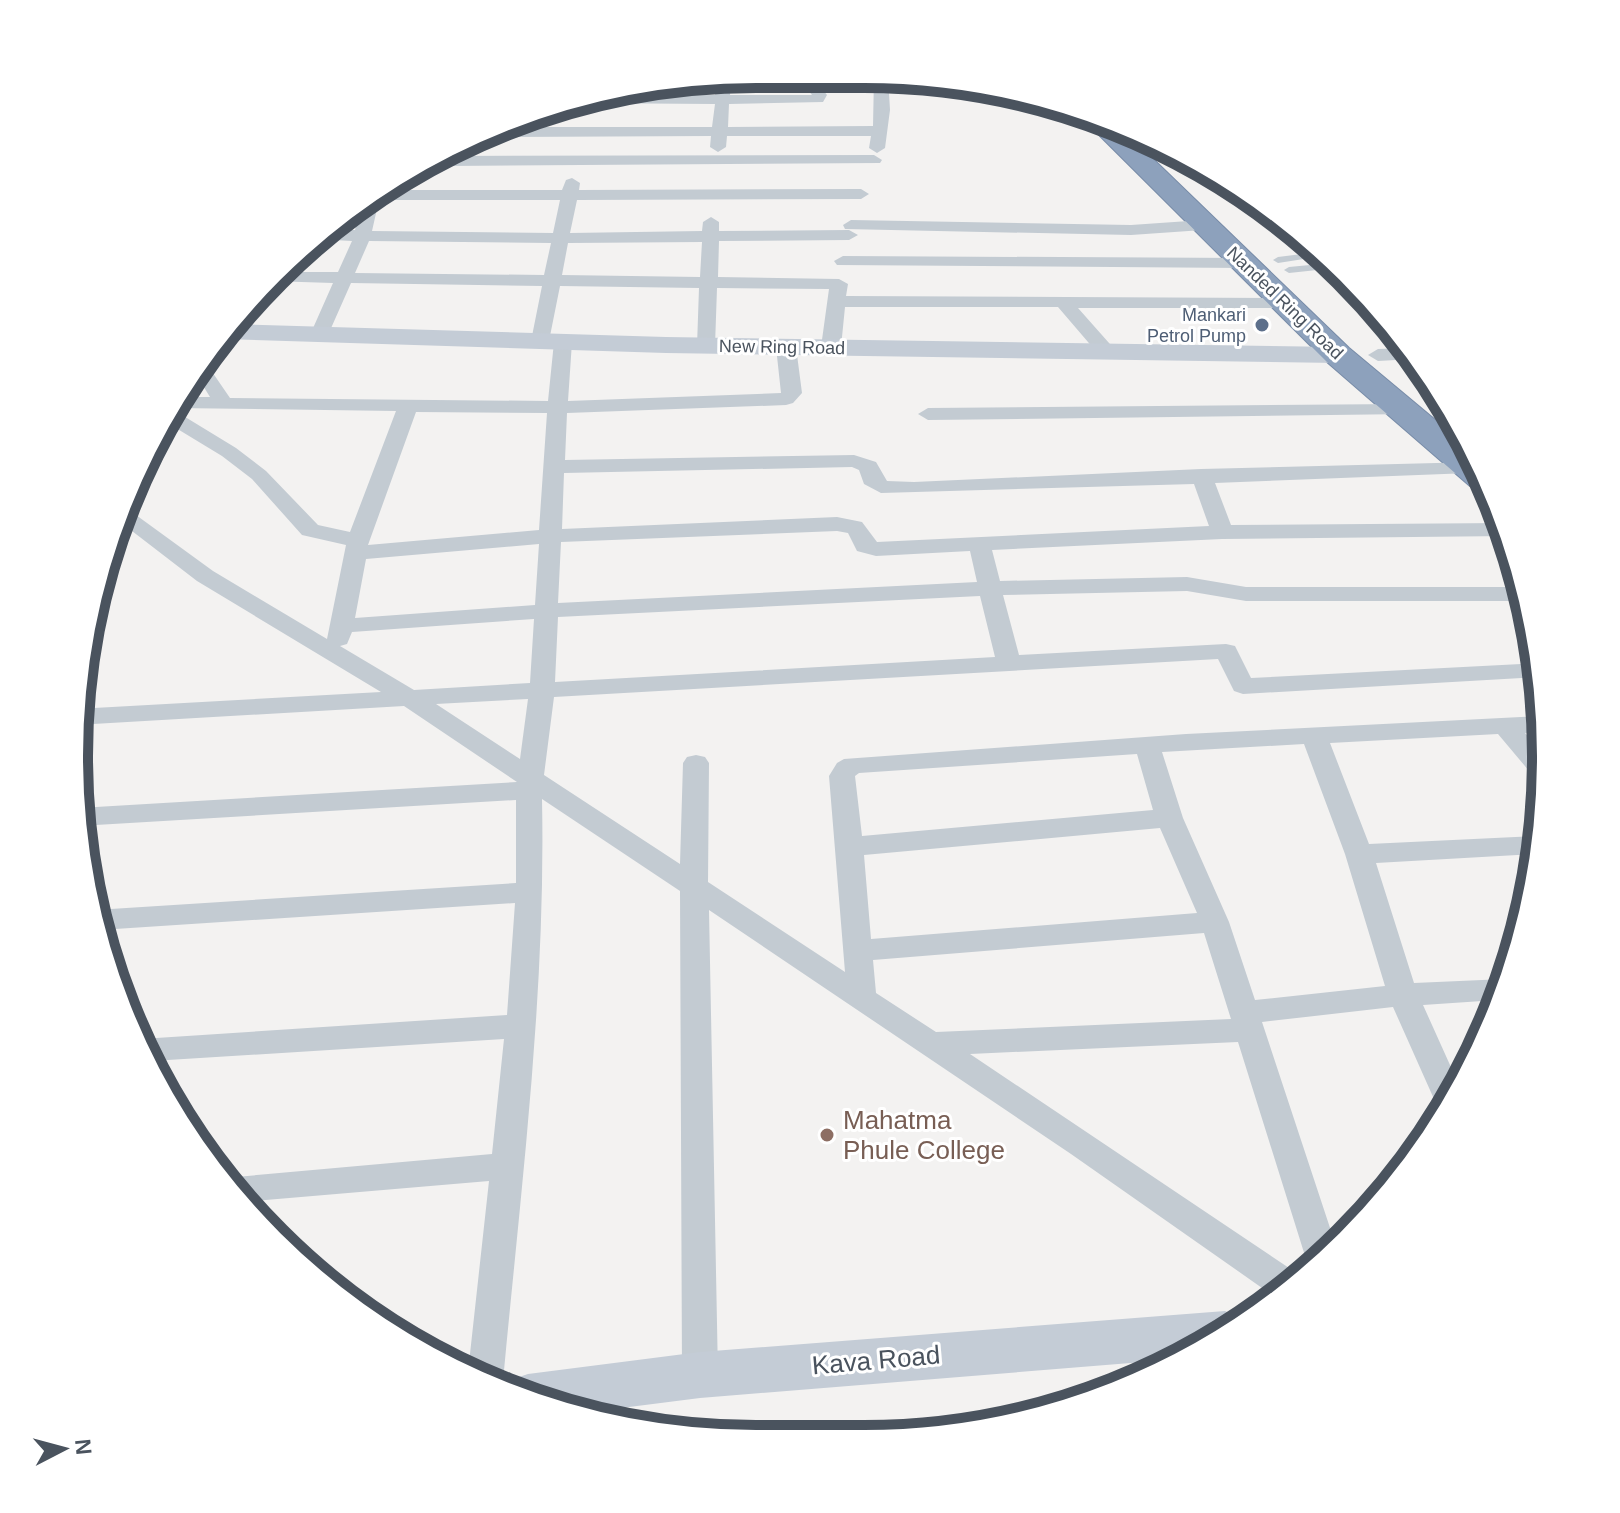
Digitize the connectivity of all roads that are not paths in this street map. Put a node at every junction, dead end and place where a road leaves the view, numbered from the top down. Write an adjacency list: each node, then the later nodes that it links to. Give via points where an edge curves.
1 (814, 88): 5 (street, via 818,99)
2 (882, 88): 7 (street)
3 (723, 89): 5 (street)
4 (666, 95): 5 (street)
5 (722, 102): 6 (street)
6 (720, 131): 7 (street); 9 (street); 14 (street)
7 (879, 131): 11 (street)
8 (519, 132): 9 (street)
9 (580, 132): 13 (street)
10 (1116, 138): 21 (highway, Nanded Ring Road)
11 (874, 160): 14 (street); 16 (street)
12 (454, 161): 13 (street)
13 (575, 161): 14 (street); 19 (street)
14 (717, 161): 18 (street)
15 (1182, 169): 30 (highway)
16 (861, 194): 18 (street); 22 (street)
17 (394, 195): 19 (street)
18 (713, 196): 19 (street); 25 (street)
19 (569, 197): 26 (street)
20 (368, 213): 24 (street)
21 (1203, 225): 22 (street); 29 (highway, Nanded Ring Road)
22 (850, 230): 25 (street); 28 (street)
23 (338, 236): 24 (street)
24 (362, 237): 26 (street); 33 (street)
25 (710, 237): 26 (street); 34 (street)
26 (561, 238): 35 (street)
27 (1308, 258): 30 (lane)
28 (843, 261): 29 (street); 36 (street)
29 (1243, 263): 38 (highway, Nanded Ring Road)
30 (1283, 265): 31 (lane); 48 (highway)
31 (1316, 266)
32 (291, 277): 33 (street)
33 (344, 279): 35 (street); 40 (street)
34 (708, 281): 35 (street); 36 (street); 42 (street)
35 (550, 283): 41 (street)
36 (838, 293): 37 (street); 44 (street)
37 (1063, 302): 38 (street); 45 (street)
38 (1284, 303): 47 (highway, Nanded Ring Road)
39 (240, 332): 40 (street, New Ring Road)
40 (319, 335): 41 (street, New Ring Road)
41 (552, 342): 42 (street, New Ring Road); 54 (street)
42 (706, 346): 43 (street, New Ring Road)
43 (786, 347): 44 (street, New Ring Road); 54 (street, via 792,393 786,399)
44 (831, 347): 45 (street, New Ring Road)
45 (1107, 352): 47 (street, New Ring Road)
46 (1397, 354): 48 (street)
47 (1338, 355): 55 (highway, Nanded Ring Road)
48 (1378, 355): 50 (highway)
49 (207, 376): 52 (street)
50 (1422, 391)
51 (190, 403): 52 (street)
52 (224, 404): 53 (street)
53 (408, 406): 54 (street); 67 (street)
54 (557, 407): 59 (street)
55 (1403, 410): 56 (street); 58 (highway, Nanded Ring Road)
56 (928, 414)
57 (179, 421): 67 (street, via 259,475 310,530)
58 (1464, 462)
59 (554, 467): 61 (street, via 854,461 869,466 876,484 888,488); 65 (street)
60 (1468, 473): 61 (street)
61 (1201, 475): 64 (street)
62 (132, 520): 71 (street, via 205,576)
63 (1492, 530): 64 (street)
64 (1222, 532): 66 (street)
65 (550, 536): 66 (street, via 850,524 860,530 868,548); 67 (street); 70 (street)
66 (979, 543): 68 (street)
67 (358, 547): 71 (street)
68 (992, 588): 69 (street, via 1172,584 1246,594); 70 (street); 72 (street)
69 (1512, 594)
70 (546, 611): 71 (street); 74 (street)
71 (339, 640): 75 (street)
72 (1009, 664): 73 (street, via 1226,651 1243,686); 74 (street)
73 (1526, 671)
74 (542, 691): 75 (street); 83 (street)
75 (408, 697): 76 (street); 83 (street)
76 (89, 716)
77 (1531, 725): 78 (street)
78 (1505, 726): 79 (street); 81 (street)
79 (1314, 736): 80 (street); 88 (street)
80 (1147, 745): 85 (street); 87 (street, via 853,765 842,776)
81 (1532, 758)
82 (696, 763): 89 (street)
83 (530, 784): 84 (street); 89 (street); 90 (street)
84 (91, 816)
85 (1169, 818): 87 (street); 92 (street)
86 (1526, 846): 88 (street)
87 (849, 847): 93 (street)
88 (1359, 854): 95 (street)
89 (694, 889): 96 (street); 108 (street)
90 (530, 892): 91 (street); 98 (street)
91 (109, 919)
92 (1215, 922): 93 (street); 97 (street)
93 (859, 951): 96 (street)
94 (1490, 990): 95 (street)
95 (1403, 995): 97 (street); 101 (street)
96 (862, 999): 99 (street)
97 (1247, 1021): 99 (street); 104 (street)
98 (521, 1026): 100 (street); 102 (street)
99 (931, 1044): 105 (street)
100 (155, 1048)
101 (1444, 1087)
102 (508, 1166): 103 (street); 107 (street)
103 (246, 1188)
104 (1319, 1245)
105 (1279, 1280)
106 (1198, 1335): 108 (street, Kava Road)
107 (486, 1367)
108 (700, 1375): 109 (street, Kava Road)
109 (554, 1394)

